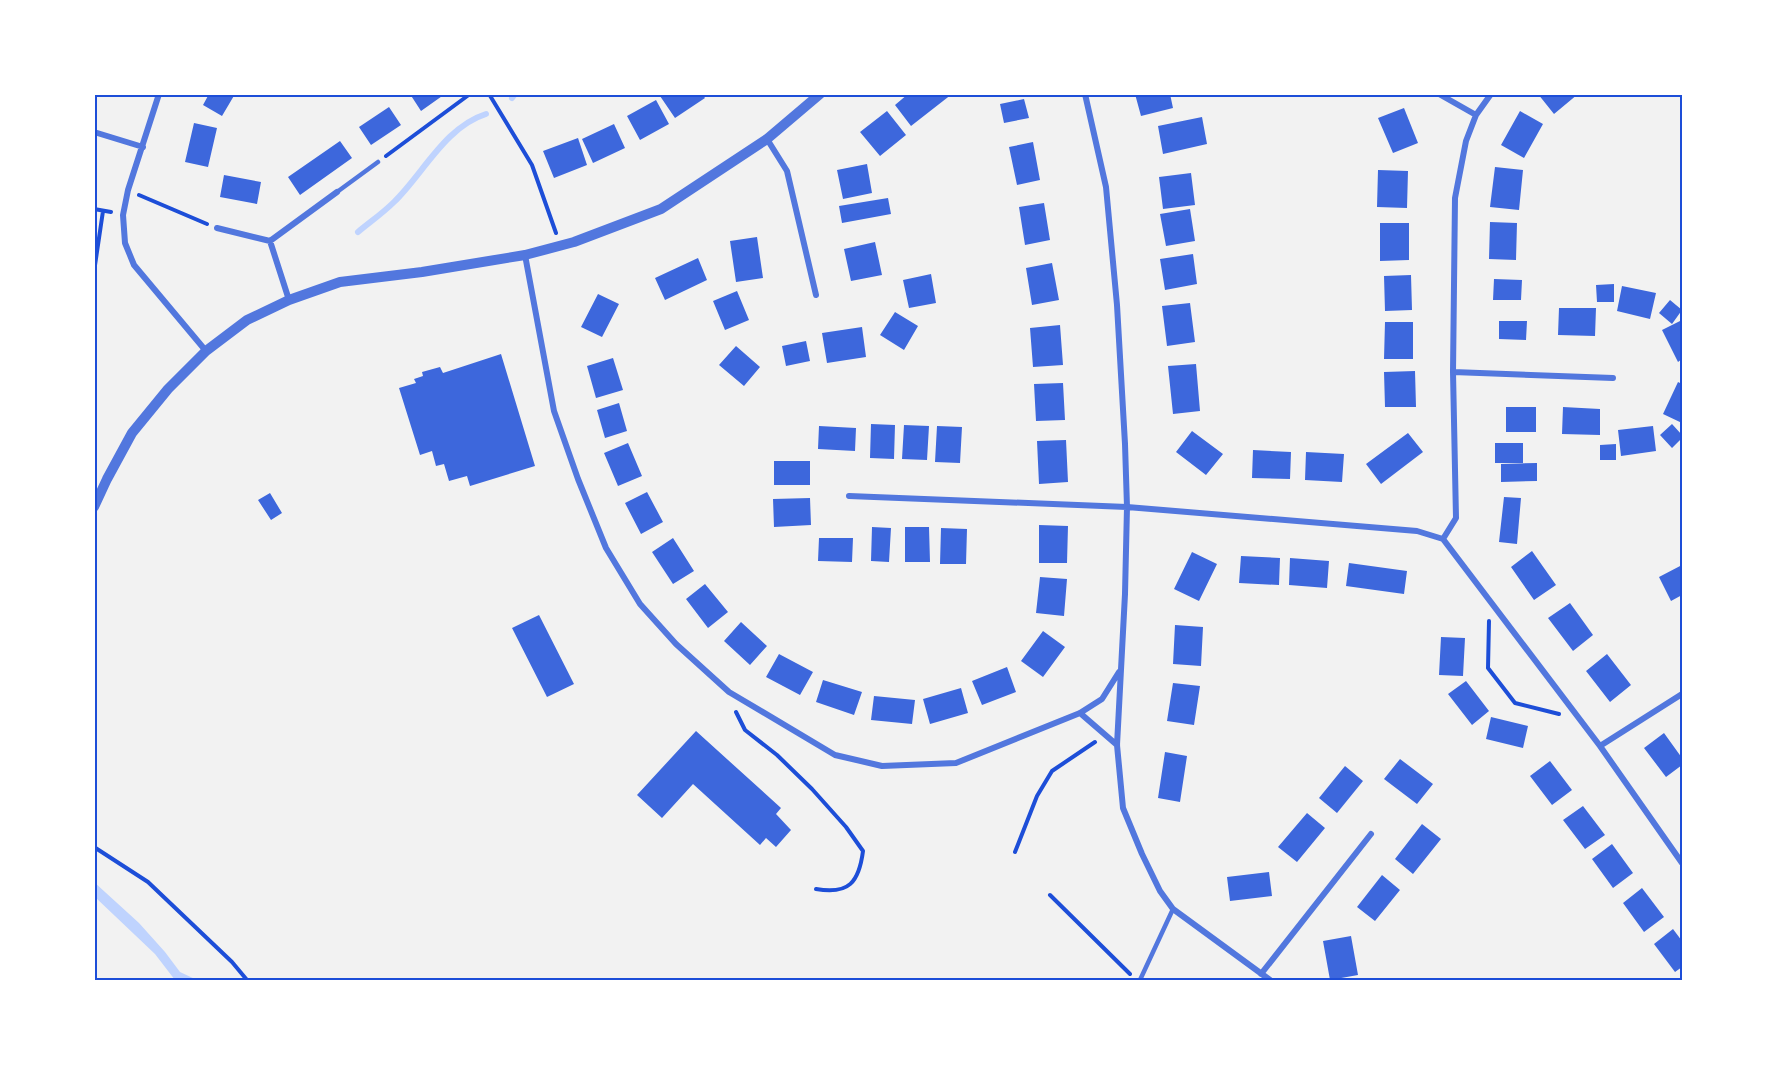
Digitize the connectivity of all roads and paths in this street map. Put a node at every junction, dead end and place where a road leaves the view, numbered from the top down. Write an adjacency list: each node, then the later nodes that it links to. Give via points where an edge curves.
1 (159, 94): 11 (street)
2 (470, 94): 12 (path)
3 (820, 94): 10 (street)
4 (1085, 94): 28 (street, via 1106,188 1117,305)
5 (1439, 94): 8 (street)
6 (1491, 94): 8 (street)
7 (490, 95): 18 (path, via 532,165)
8 (1476, 115): 24 (street, via 1466,141 1455,198)
9 (94, 132): 11 (street)
10 (767, 139): 18 (street, via 661,209); 21 (street, via 788,171)
11 (143, 147): 13 (street)
12 (378, 162): 14 (lane)
13 (128, 190): 16 (path); 23 (street, via 124,233 134,265)
14 (337, 192): 17 (street)
15 (103, 211): 20 (path)
16 (217, 228): 17 (street)
17 (270, 241): 22 (street)
18 (560, 245): 19 (street)
19 (525, 255): 22 (street, via 340,282); 32 (street, via 554,411 606,548 640,604 676,644)
20 (94, 272)
21 (816, 295)
22 (289, 300): 23 (street, via 247,320)
23 (206, 351): 27 (street, via 168,388 132,433)
24 (1454, 372): 25 (street); 29 (street, via 1456,518)
25 (1613, 378)
26 (849, 496): 28 (street)
27 (94, 507)
28 (1127, 507): 29 (street, via 1417,531); 31 (street)
29 (1443, 538): 30 (street)
30 (1489, 599): 35 (street); 35 (path, via 1488,668 1515,703)
31 (1120, 672): 34 (street, via 1102,699); 37 (street)
32 (729, 692): 34 (street, via 835,755 882,766 956,763); 43 (path, via 744,730 812,789 863,851 856,877 849,885 840,891)
33 (1683, 693): 38 (street)
34 (1080, 713): 36 (street)
35 (1577, 716): 38 (street)
36 (1106, 735): 37 (street); 41 (path, via 1052,771 1036,795)
37 (1117, 745): 45 (street, via 1123,808 1160,891)
38 (1600, 746): 42 (street)
39 (1371, 834): 46 (street)
40 (94, 847): 47 (path, via 148,882)
41 (1015, 852)
42 (1683, 863)
43 (816, 889)
44 (1050, 895): 48 (path)
45 (1173, 909): 46 (street); 48 (lane)
46 (1261, 974): 49 (street)
47 (247, 981)
48 (1138, 981)
49 (1270, 981)

